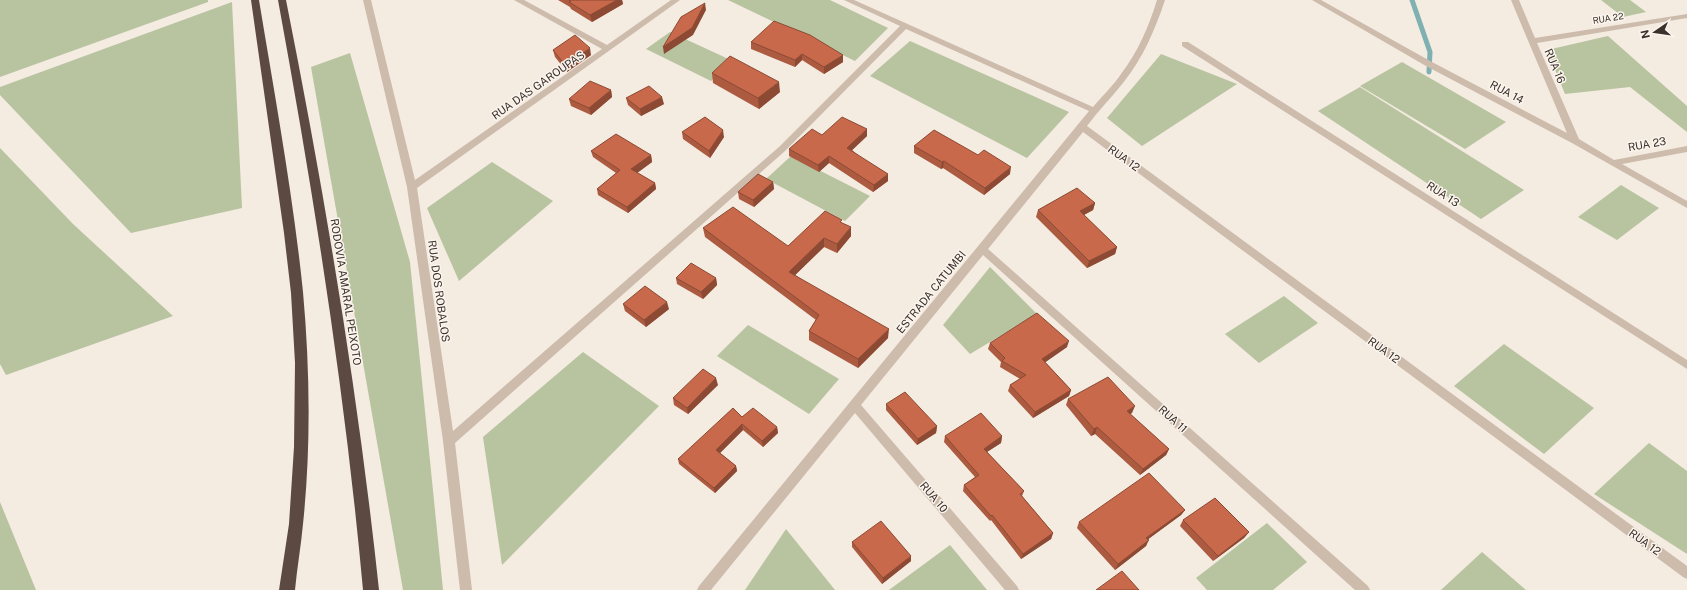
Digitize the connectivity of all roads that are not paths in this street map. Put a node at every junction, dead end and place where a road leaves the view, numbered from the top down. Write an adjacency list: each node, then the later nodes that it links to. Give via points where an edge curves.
1 (255, 0): 30 (highway, via 290,233 301,363 300,462 296,524)
2 (282, 0): 28 (highway, RODOVIA AMARAL PEIXOTO, via 348,381)
3 (367, 0): 22 (street, RUA DOS ROBALOS)
4 (518, 0): 16 (street)
5 (676, 0): 16 (street, RUA DAS GAROUPAS)
6 (848, 0): 13 (street)
7 (1161, 0): 17 (street, ESTRADA CATUMBI, via 1137,58)
8 (1316, 0): 11 (street, RUA 14)
9 (1328, 0): 11 (street)
10 (1514, 0): 14 (street, RUA 16)
11 (1331, 9): 19 (street, RUA 14)
12 (1687, 16): 14 (street, RUA 22)
13 (905, 26): 17 (street); 27 (street, via 782,149)
14 (1533, 41): 19 (street, RUA 16)
15 (1185, 44): 25 (street, RUA 13)
16 (608, 49): 22 (street, RUA DAS GAROUPAS)
17 (1093, 110): 18 (street, ESTRADA CATUMBI)
18 (1082, 127): 24 (street, ESTRADA CATUMBI); 29 (street, RUA 12)
19 (1575, 141): 21 (street, RUA 14)
20 (1687, 149): 21 (street, RUA 23)
21 (1612, 163): 23 (street, RUA 14)
22 (412, 187): 27 (street, RUA DOS ROBALOS)
23 (1687, 205)
24 (982, 249): 26 (street, ESTRADA CATUMBI); 36 (street, RUA 11)
25 (1687, 364)
26 (854, 404): 34 (street, ESTRADA CATUMBI); 35 (street, RUA 10)
27 (449, 440): 33 (street, RUA DOS ROBALOS)
28 (370, 572): 31 (highway, RODOVIA AMARAL PEIXOTO); 32 (street)
29 (1687, 573)
30 (287, 590)
31 (372, 590)
32 (376, 590)
33 (466, 590)
34 (703, 590)
35 (1013, 590)
36 (1364, 590)

